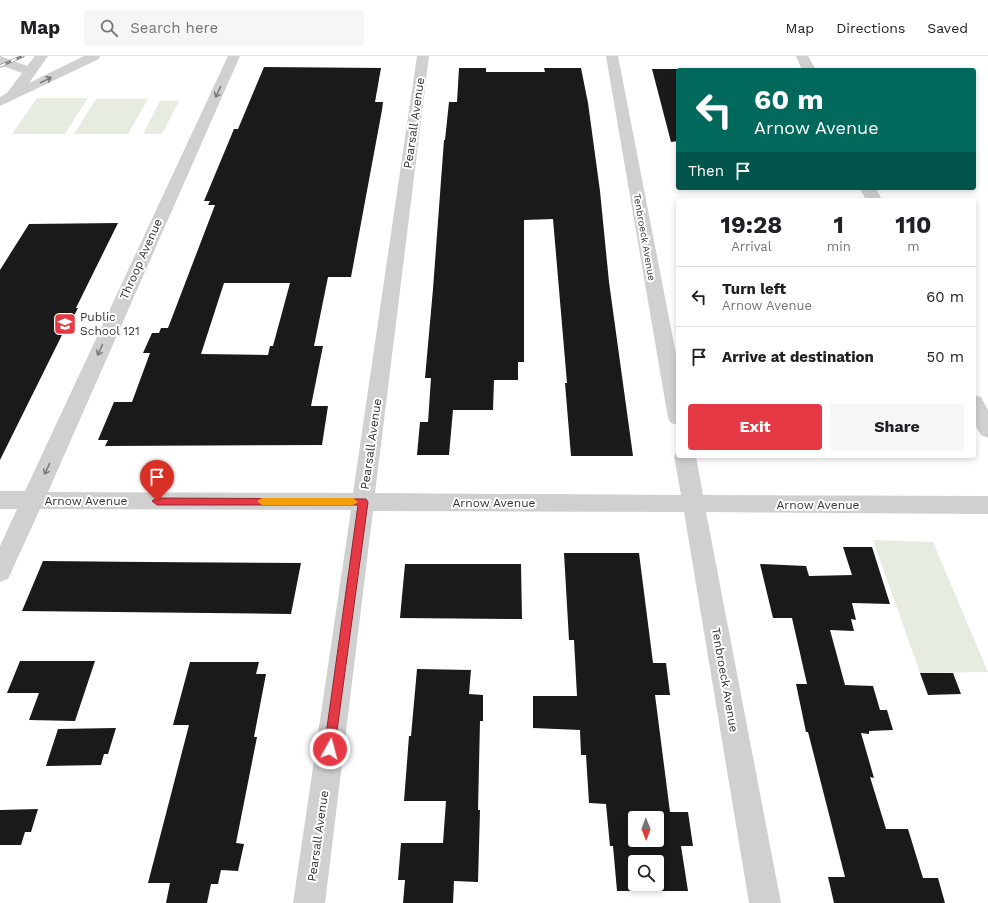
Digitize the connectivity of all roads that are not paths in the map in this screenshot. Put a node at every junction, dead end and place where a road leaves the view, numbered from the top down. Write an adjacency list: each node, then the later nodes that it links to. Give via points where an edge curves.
1 (42, 56): 9 (street)
2 (94, 56): 10 (street, one-way to 2)
3 (234, 56): 17 (street, Throop Avenue, one-way to 17)
4 (423, 56): 18 (street, Pearsall Avenue)
5 (612, 56): 13 (street, Tenbroeck Avenue)
6 (802, 56): 8 (street)
7 (0, 60): 9 (street)
8 (808, 68)
9 (30, 72): 10 (street)
10 (5, 99): 11 (street)
11 (0, 111)
12 (976, 406): 14 (street)
13 (676, 407)
14 (988, 430)
15 (685, 458): 19 (street, Tenbroeck Avenue)
16 (0, 500): 17 (street, Arnow Avenue)
17 (32, 501): 18 (street, Arnow Avenue); 21 (street, Throop Avenue)
18 (363, 502): 19 (street, Arnow Avenue); 22 (street, Pearsall Avenue)
19 (693, 504): 20 (street, Arnow Avenue); 23 (street, Tenbroeck Avenue)
20 (988, 505)
21 (0, 572)
22 (309, 903)
23 (766, 903)

